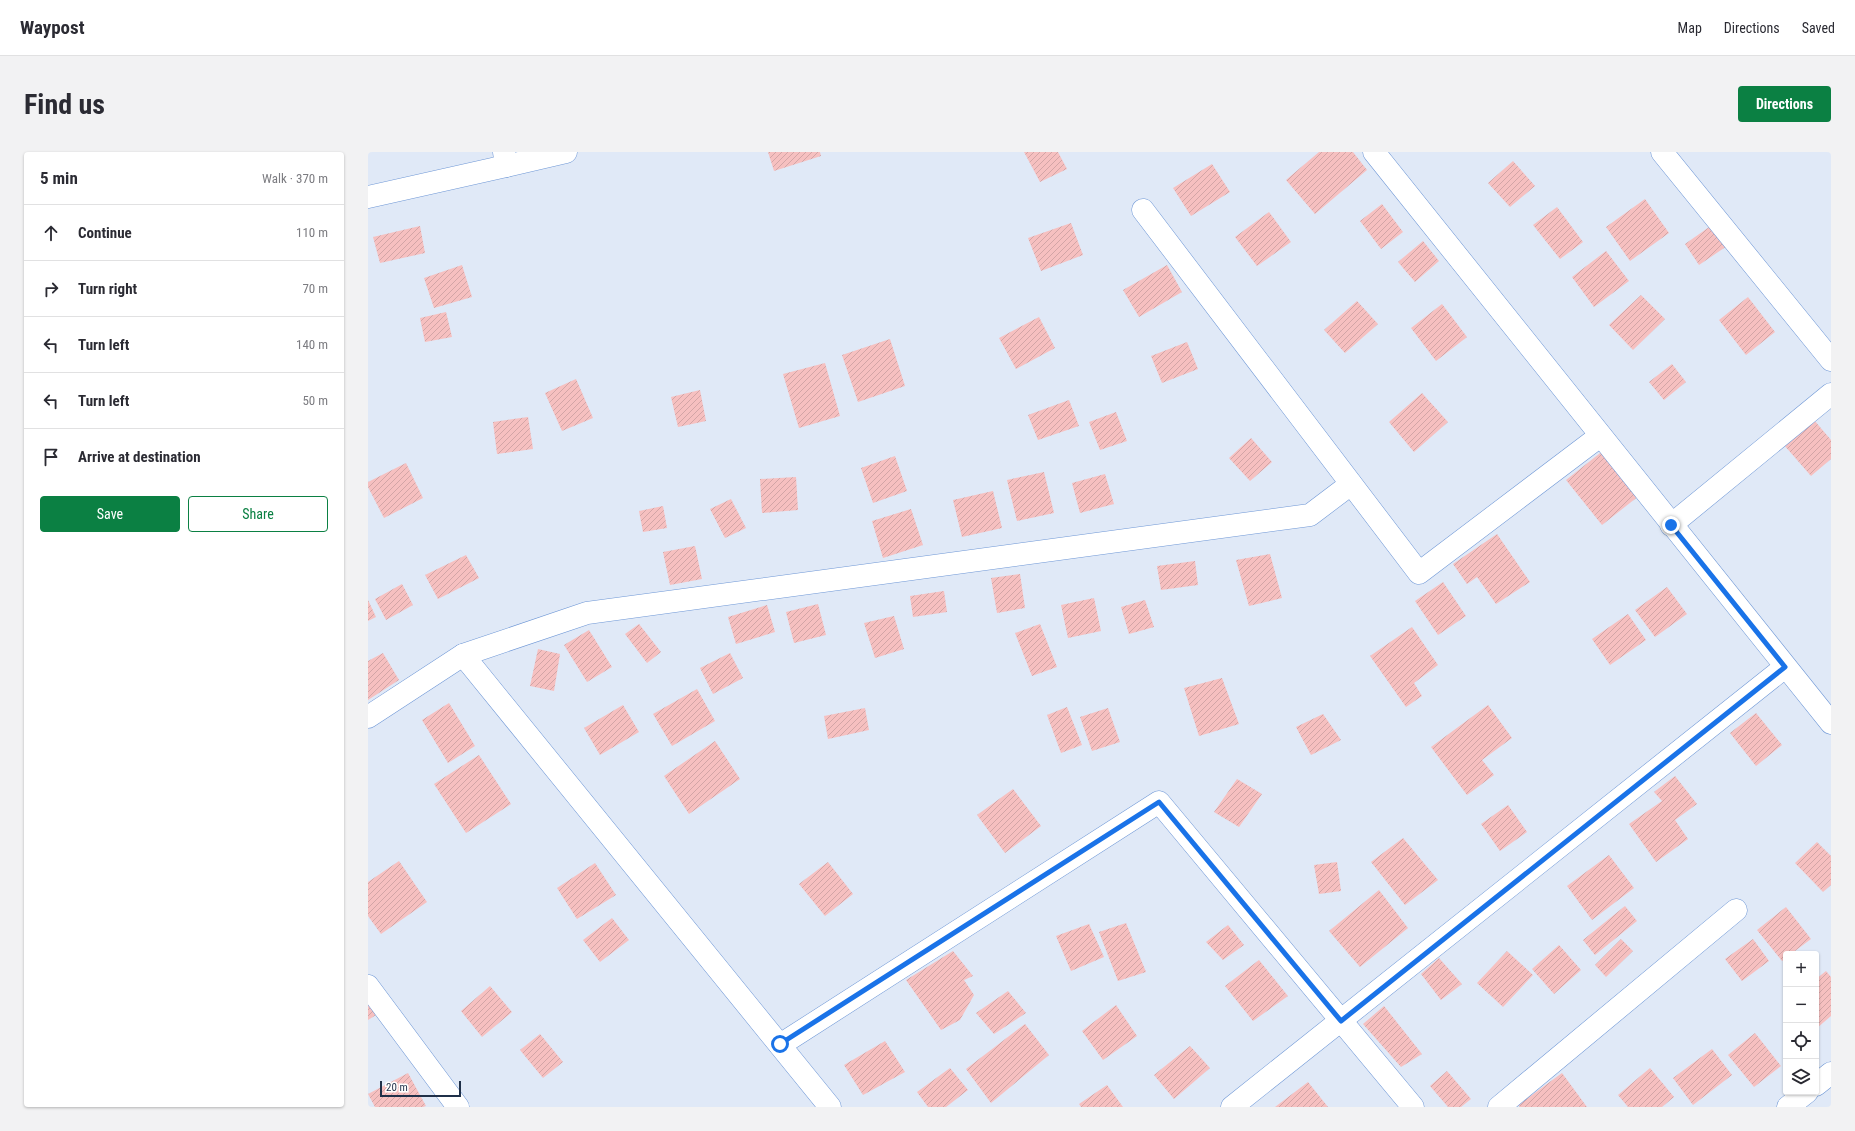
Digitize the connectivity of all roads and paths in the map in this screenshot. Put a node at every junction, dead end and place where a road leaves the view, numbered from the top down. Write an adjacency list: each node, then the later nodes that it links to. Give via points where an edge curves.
1 (566, 152): 4 (street)
2 (1374, 152): 9 (street)
3 (1662, 152): 7 (street)
4 (505, 159): 5 (street)
5 (368, 197)
6 (1143, 210): 10 (street)
7 (1831, 360)
8 (1831, 394): 11 (street)
9 (1600, 436): 10 (street, via 1419,573); 11 (street)
10 (1351, 484): 12 (street, via 1310,515 588,613)
11 (1671, 525): 13 (street)
12 (463, 655): 14 (street); 19 (street)
13 (1785, 667): 15 (street); 18 (street)
14 (368, 717)
15 (1831, 723)
16 (1736, 910): 27 (street)
17 (368, 986): 23 (street)
18 (1341, 1021): 19 (street, via 1159,802); 25 (street); 26 (street)
19 (780, 1044): 24 (street)
20 (1831, 1073): 21 (street)
21 (1819, 1083)
22 (1803, 1095): 28 (street)
23 (458, 1107)
24 (830, 1107)
25 (1232, 1107)
26 (1412, 1107)
27 (1499, 1107)
28 (1788, 1107)

